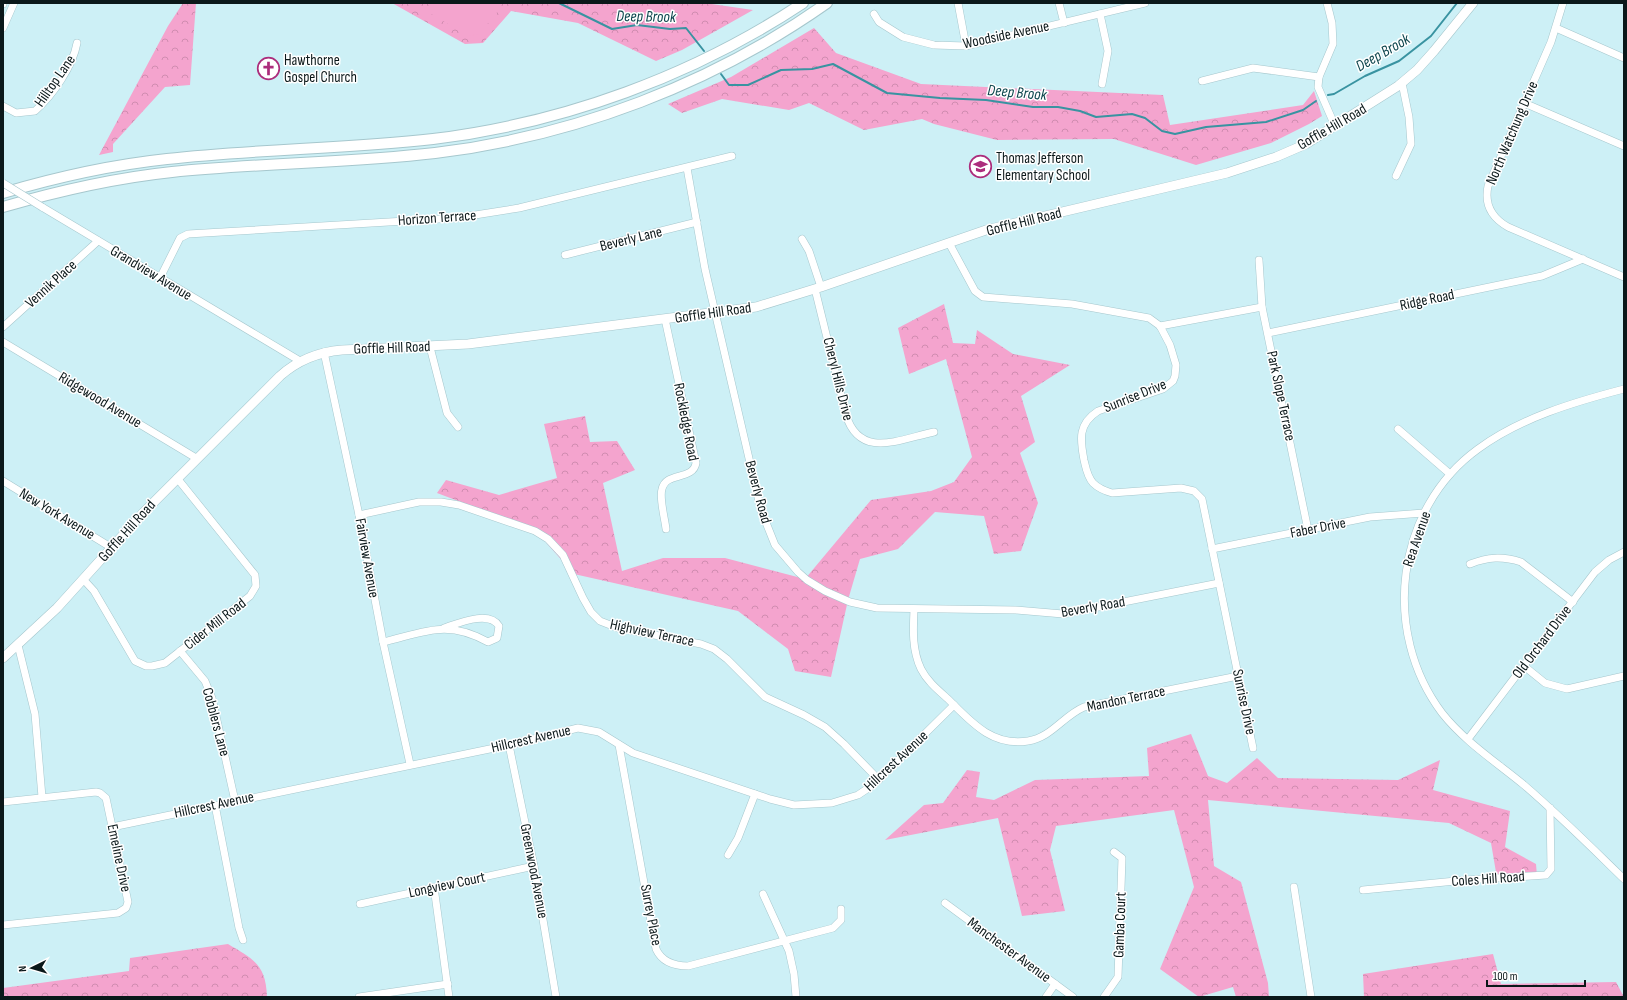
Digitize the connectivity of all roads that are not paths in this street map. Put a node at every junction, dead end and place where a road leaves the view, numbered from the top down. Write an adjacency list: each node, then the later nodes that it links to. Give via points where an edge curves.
1 (14, 3): 13 (street)
2 (803, 3): 30 (highway, via 752,34 664,78 596,103 527,122 432,139 192,156 143,162 95,170)
3 (827, 3): 31 (highway, via 762,44 692,80 618,110 530,136 434,153 170,172 97,184 25,200)
4 (958, 3): 16 (street)
5 (1059, 3): 12 (street)
6 (1145, 3): 11 (street, Woodside Avenue)
7 (1327, 3): 18 (street, via 1332,23 1333,44)
8 (1473, 3): 20 (main road, Goffle Hill Road, via 1434,51)
9 (1563, 3): 14 (street, North Watchung Drive)
10 (874, 14): 16 (street, Woodside Avenue, via 879,22 903,37 934,45)
11 (1100, 14): 12 (street, Woodside Avenue); 21 (street, via 1108,51)
12 (1064, 23): 16 (street, Woodside Avenue)
13 (3, 28)
14 (1556, 28): 17 (street); 22 (street, North Watchung Drive)
15 (77, 43): 23 (street, Hilltop Lane, via 71,64 35,111 16,113)
16 (966, 46)
17 (1624, 58)
18 (1319, 77): 19 (street, via 1253,68); 24 (street, via 1319,93)
19 (1202, 81)
20 (1402, 83): 24 (main road, Goffle Hill Road); 28 (street, via 1411,144)
21 (1102, 84)
22 (1524, 103): 25 (street); 37 (street, North Watchung Drive, via 1488,186 1488,206 1502,224)
23 (3, 106)
24 (1335, 126): 35 (main road, Goffle Hill Road, via 1296,148 1226,173 986,230)
25 (1624, 146)
26 (732, 156): 27 (street, Horizon Terrace)
27 (687, 168): 32 (street, Beverly Road); 40 (street, Horizon Terrace, via 484,215 188,234 180,238)
28 (1396, 176)
29 (3, 183): 34 (street, Grandview Avenue, bridge)
30 (3, 192)
31 (3, 208)
32 (697, 222): 36 (street, Beverly Lane); 43 (street, Beverly Road)
33 (802, 239): 41 (street, Cheryl Hills Drive, via 809,251)
34 (98, 241): 40 (street, Grandview Avenue); 46 (street, Vennik Place)
35 (949, 243): 41 (main road, Goffle Hill Road); 45 (street, via 974,291 983,297 1072,304 1149,318)
36 (565, 255)
37 (1583, 259): 39 (street, North Watchung Drive); 47 (street, Ridge Road, via 1542,276)
38 (1259, 260): 42 (street, Park Slope Terrace)
39 (1624, 276)
40 (160, 278): 51 (street, Grandview Avenue)
41 (818, 288): 43 (main road, Goffle Hill Road, via 756,307); 55 (street, Cheryl Hills Drive, via 846,415 854,433 867,442 878,443)
42 (1262, 307): 45 (street); 47 (street, Park Slope Terrace)
43 (715, 313): 44 (main road, Goffle Hill Road); 71 (street, Beverly Road, via 760,510 775,545 798,572 825,591 863,606)
44 (665, 319): 49 (main road, Goffle Hill Road); 62 (street, Rockledge Road, via 696,463 691,472 672,477 664,485 661,494)
45 (1160, 326): 65 (street, Sunrise Drive, via 1170,345 1176,365 1173,381 1163,389 1092,415 1083,425 1081,447 1089,477 1105,491 1112,493 1182,488 1199,494 1204,503)
46 (3, 327)
47 (1268, 333): 63 (street, Park Slope Terrace)
48 (3, 342): 56 (street, Ridgewood Avenue)
49 (430, 347): 50 (main road, Goffle Hill Road); 53 (street, via 446,413)
50 (324, 352): 51 (main road, Goffle Hill Road); 61 (street, Fairview Avenue)
51 (300, 361): 56 (main road, Goffle Hill Road, via 280,376)
52 (1624, 389): 57 (street, Rea Avenue, via 1524,422 1476,450)
53 (458, 427)
54 (1398, 429): 57 (street)
55 (934, 432)
56 (196, 458): 58 (main road, Goffle Hill Road)
57 (1450, 474): 60 (street, Rea Avenue)
58 (177, 478): 64 (main road, Goffle Hill Road); 75 (street, Cider Mill Road, via 256,580 256,586 250,596)
59 (3, 481): 64 (street, New York Avenue)
60 (1424, 513): 63 (street, Faber Drive, via 1370,517); 81 (street, Rea Avenue, via 1409,552 1404,579 1406,631 1427,690 1448,720)
61 (359, 515): 73 (street, Fairview Avenue); 86 (street, Highview Terrace, via 419,502 441,502 466,507 535,531 548,539 563,555 583,598 600,621 618,628 701,644 714,650 765,697 825,727)
62 (666, 529)
63 (1308, 530): 65 (street, Faber Drive)
64 (112, 548): 68 (main road, Goffle Hill Road)
65 (1212, 549): 69 (street, Sunrise Drive)
66 (1624, 552): 70 (street, Old Orchard Drive, via 1609,560 1596,572)
67 (1470, 564): 70 (street, via 1486,558 1521,562)
68 (83, 579): 74 (main road, Goffle Hill Road); 75 (street, Cider Mill Road, via 94,591 135,660 146,666 159,666)
69 (1219, 583): 71 (street, Beverly Road, via 1063,614 1016,610); 78 (street, Sunrise Drive)
70 (1573, 602): 77 (street, Old Orchard Drive)
71 (914, 609): 80 (street, Mandon Terrace, via 913,644 921,669)
72 (444, 628): 72 (street, via 462,630 488,642 497,638 500,626 491,619 481,619); 73 (street)
73 (383, 642): 85 (street, Fairview Avenue)
74 (18, 645): 76 (main road, Goffle Hill Road); 88 (street, via 35,714)
75 (180, 651): 89 (street, Cobblers Lane, via 205,681 212,698)
76 (3, 658)
77 (1524, 666): 79 (street, via 1546,683 1567,690); 81 (street, Old Orchard Drive)
78 (1238, 676): 80 (street, Mandon Terrace, via 1084,707 1066,717 1048,734 1028,741 1004,741 991,736 977,728); 84 (street, Sunrise Drive)
79 (1624, 676)
80 (954, 705): 86 (street, Hillcrest Avenue)
81 (1468, 739): 92 (street, Rea Avenue)
82 (509, 745): 83 (street, Hillcrest Avenue, via 578,728 599,732); 85 (street, Hillcrest Avenue); 96 (street, Greenwood Avenue)
83 (619, 745): 87 (street, Hillcrest Avenue, via 633,753); 107 (street, Surrey Place, via 656,949 662,958 673,964 688,966)
84 (1253, 748)
85 (410, 764): 89 (street, Hillcrest Avenue)
86 (879, 780): 87 (street, Hillcrest Avenue, via 858,796 832,803 790,804)
87 (755, 794): 95 (street, via 738,838)
88 (42, 797): 90 (street, Emeline Drive); 93 (street, Emeline Drive, via 100,793 106,798)
89 (235, 801): 91 (street, Hillcrest Avenue)
90 (3, 802)
91 (215, 805): 93 (street, Hillcrest Avenue); 106 (street)
92 (1550, 808): 97 (street, Rea Avenue); 100 (street, Coles Hill Road, via 1550,870 1546,875)
93 (112, 827): 105 (street, Emeline Drive, via 128,899 126,908 118,913)
94 (1114, 852): 116 (street, Gamba Court, via 1122,858 1118,977)
95 (728, 854)
96 (534, 866): 98 (street, Longview Court); 112 (street, Greenwood Avenue)
97 (1624, 879)
98 (434, 887): 103 (street, Longview Court); 108 (street)
99 (1294, 887): 117 (street)
100 (1363, 890)
101 (763, 894): 107 (street)
102 (945, 903): 109 (street, Manchester Avenue)
103 (360, 904)
104 (841, 909): 107 (street, Surrey Place, via 840,920 833,928)
105 (3, 924)
106 (243, 940)
107 (785, 942): 113 (street, via 794,974)
108 (448, 984): 110 (street); 111 (street)
109 (1055, 984): 114 (street); 115 (street, Manchester Avenue)
110 (361, 997)
111 (449, 997)
112 (556, 997)
113 (796, 997)
114 (1046, 997)
115 (1073, 997)
116 (1104, 997)
117 (1311, 997)

